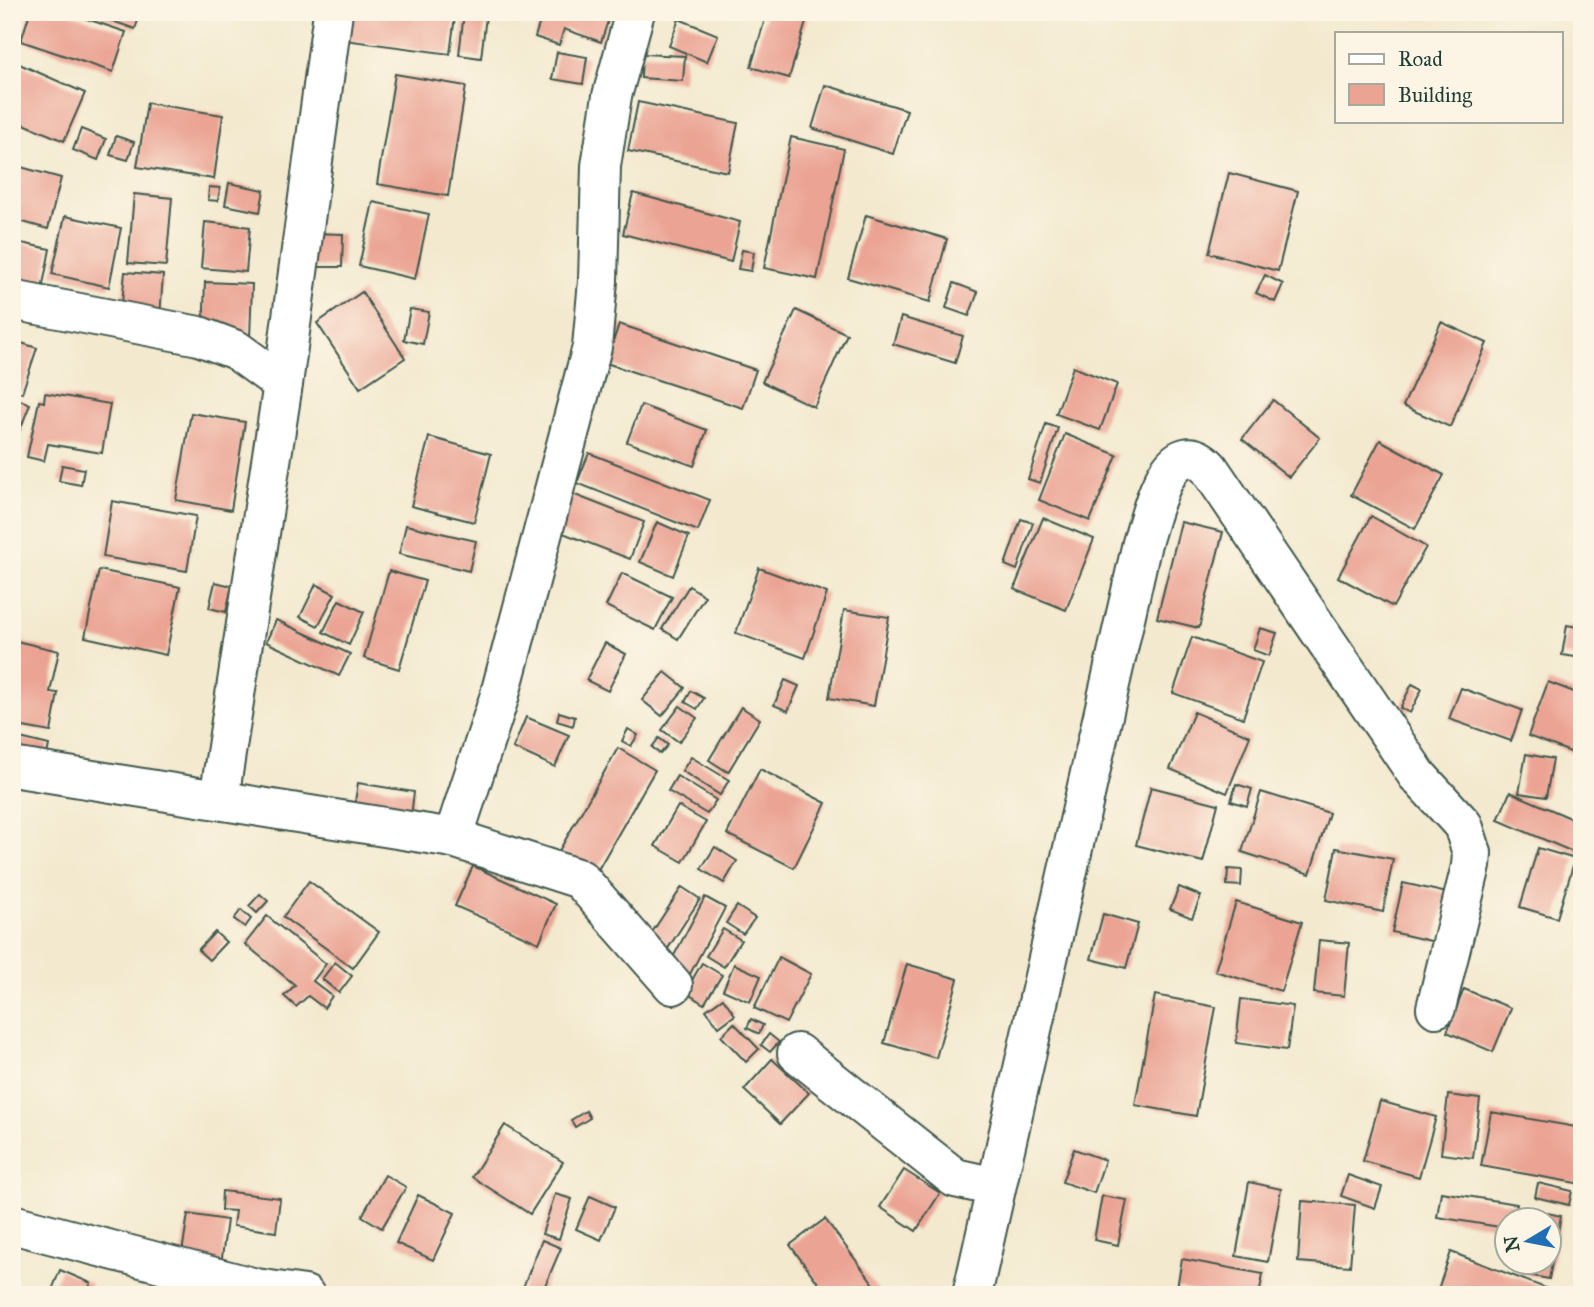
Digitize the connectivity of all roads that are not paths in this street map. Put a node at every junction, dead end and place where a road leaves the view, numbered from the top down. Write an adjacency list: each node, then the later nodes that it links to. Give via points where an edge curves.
1 (333, 12): 4 (street)
2 (635, 12): 7 (street, via 612,96 601,166 592,347 499,698)
3 (12, 300): 4 (street, via 199,336 236,350)
4 (283, 384): 6 (street)
5 (12, 767): 6 (street)
6 (219, 799): 7 (street)
7 (453, 838): 8 (street, via 580,879)
8 (673, 985)
9 (1436, 1008): 11 (street, via 1471,866 1463,825 1417,775 1209,468 1193,457 1181,458 1163,482 1142,543)
10 (797, 1053): 11 (street, via 955,1178)
11 (996, 1187): 14 (street)
12 (12, 1224): 13 (street, via 256,1288)
13 (305, 1295)
14 (972, 1295)

